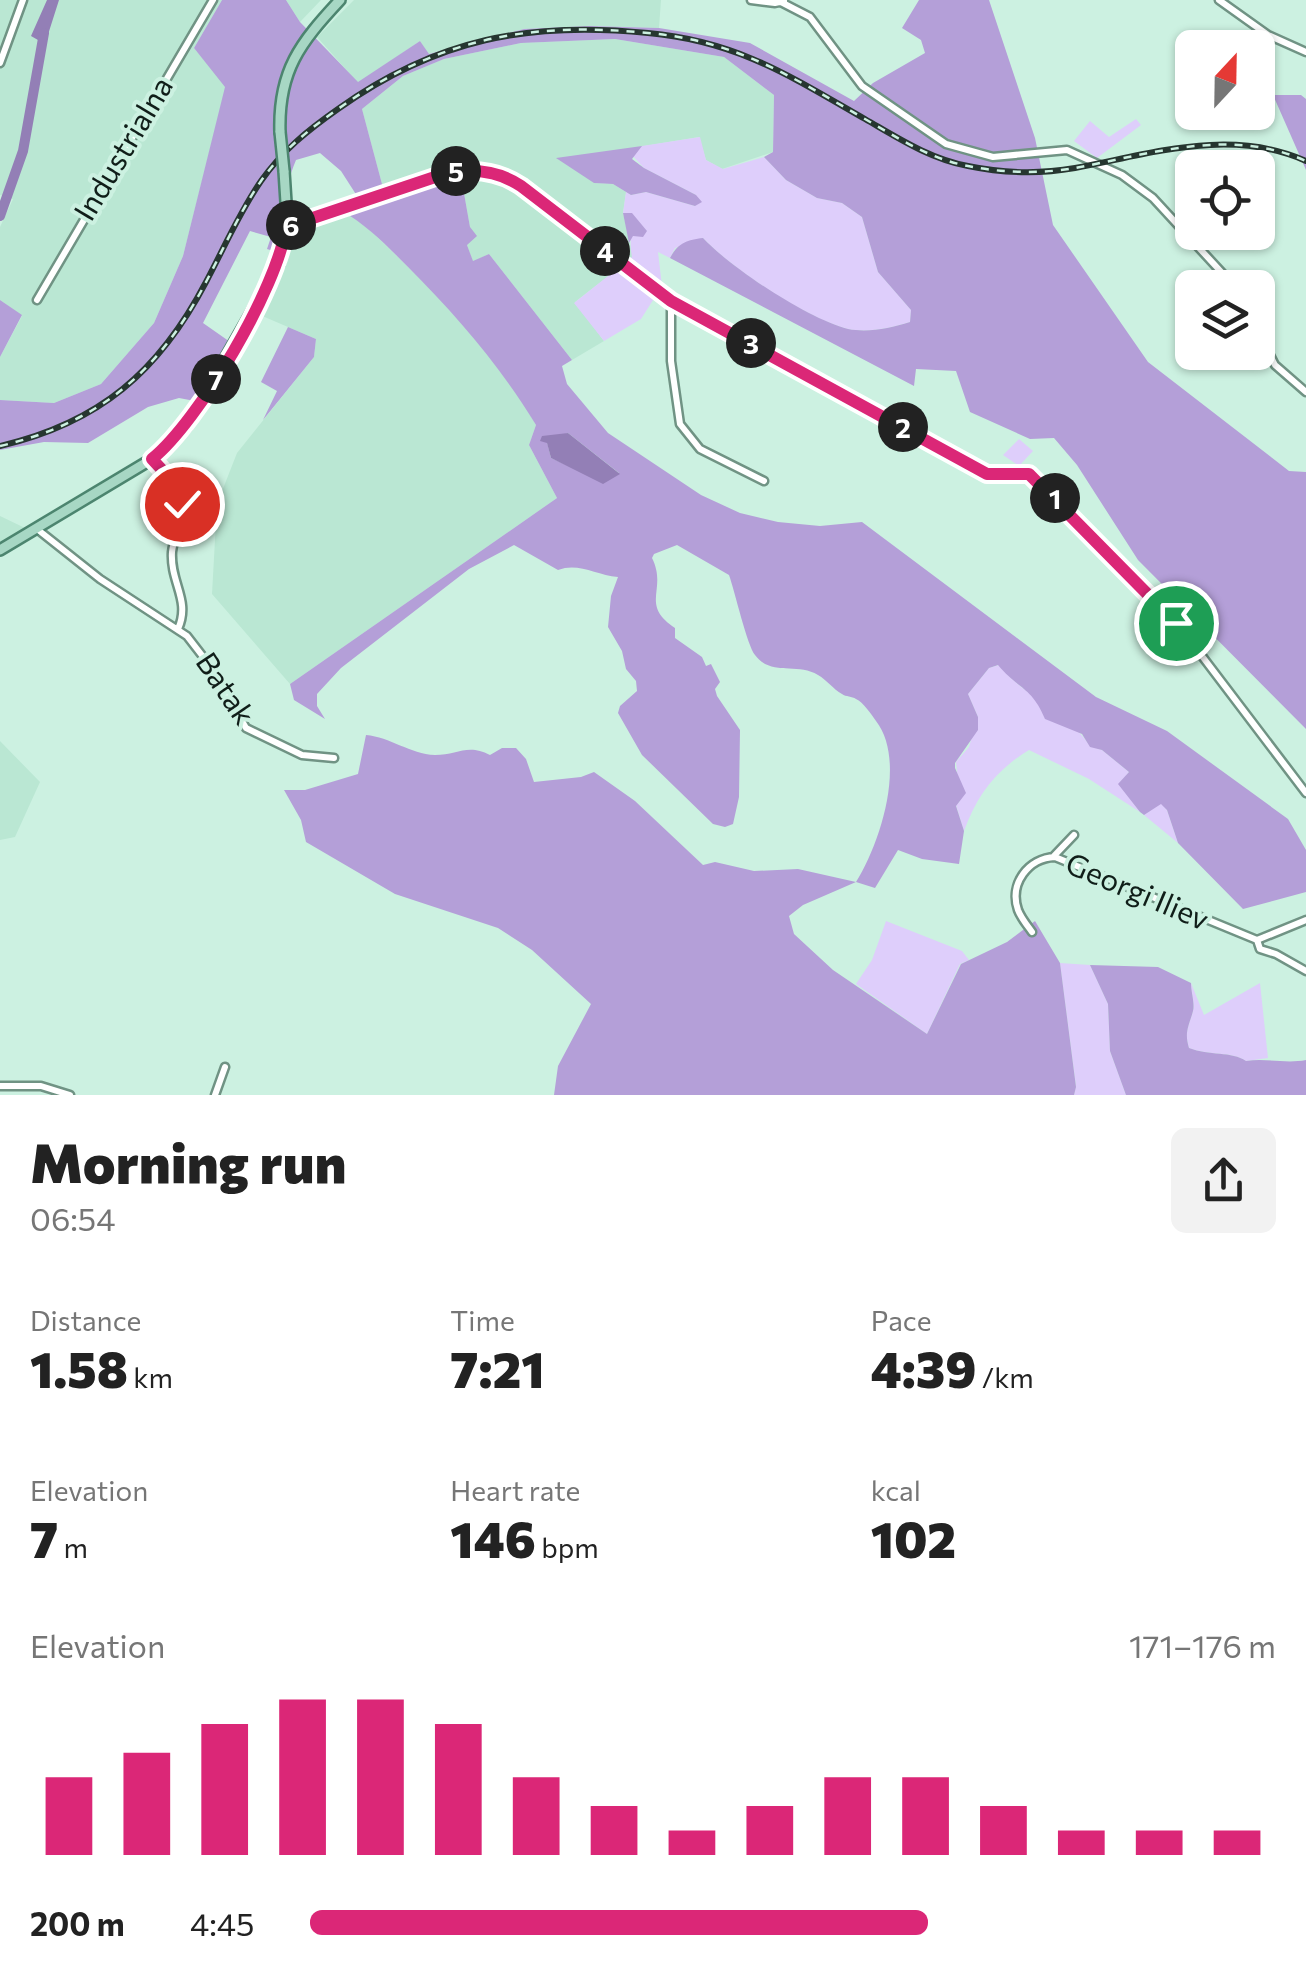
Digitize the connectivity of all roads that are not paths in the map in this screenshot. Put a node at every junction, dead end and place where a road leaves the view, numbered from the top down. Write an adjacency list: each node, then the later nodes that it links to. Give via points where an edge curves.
1 (23, 0): 8 (street)
2 (213, 0): 11 (street, Industrialna)
3 (340, 0): 9 (main road, bridge, via 305,38 282,89)
4 (751, 0): 6 (street)
5 (1219, 0): 7 (street)
6 (783, 1): 10 (street, via 810,18 862,86 946,144 993,157 1067,150 1122,174)
7 (1306, 52)
8 (0, 63)
9 (286, 227): 12 (street, via 456,171 497,174); 15 (main road, via 270,283 203,401)
10 (1219, 270)
11 (37, 300)
12 (671, 301): 16 (street, via 683,429 716,460); 21 (street, via 993,476 1022,472 1038,481 1186,635)
13 (1275, 363): 14 (street)
14 (1306, 392)
15 (152, 459): 17 (main road); 19 (street, Batak, via 182,498 172,551 185,614)
16 (764, 481)
17 (37, 528): 18 (main road); 19 (street, Batak)
18 (0, 550)
19 (178, 629): 20 (street, Batak, via 198,647 246,728 302,755)
20 (334, 758)
21 (1306, 793)
22 (1074, 834): 23 (street)
23 (1052, 857): 25 (street, Georgi Iliev, via 1032,865 1017,885 1018,909); 26 (street, Georgi Iliev)
24 (1306, 920): 26 (street)
25 (1032, 932)
26 (1257, 940): 27 (street, Georgi Iliev, via 1260,949)
27 (1306, 971)
28 (224, 1067): 31 (street)
29 (0, 1086): 30 (street)
30 (70, 1095)
31 (215, 1095)

